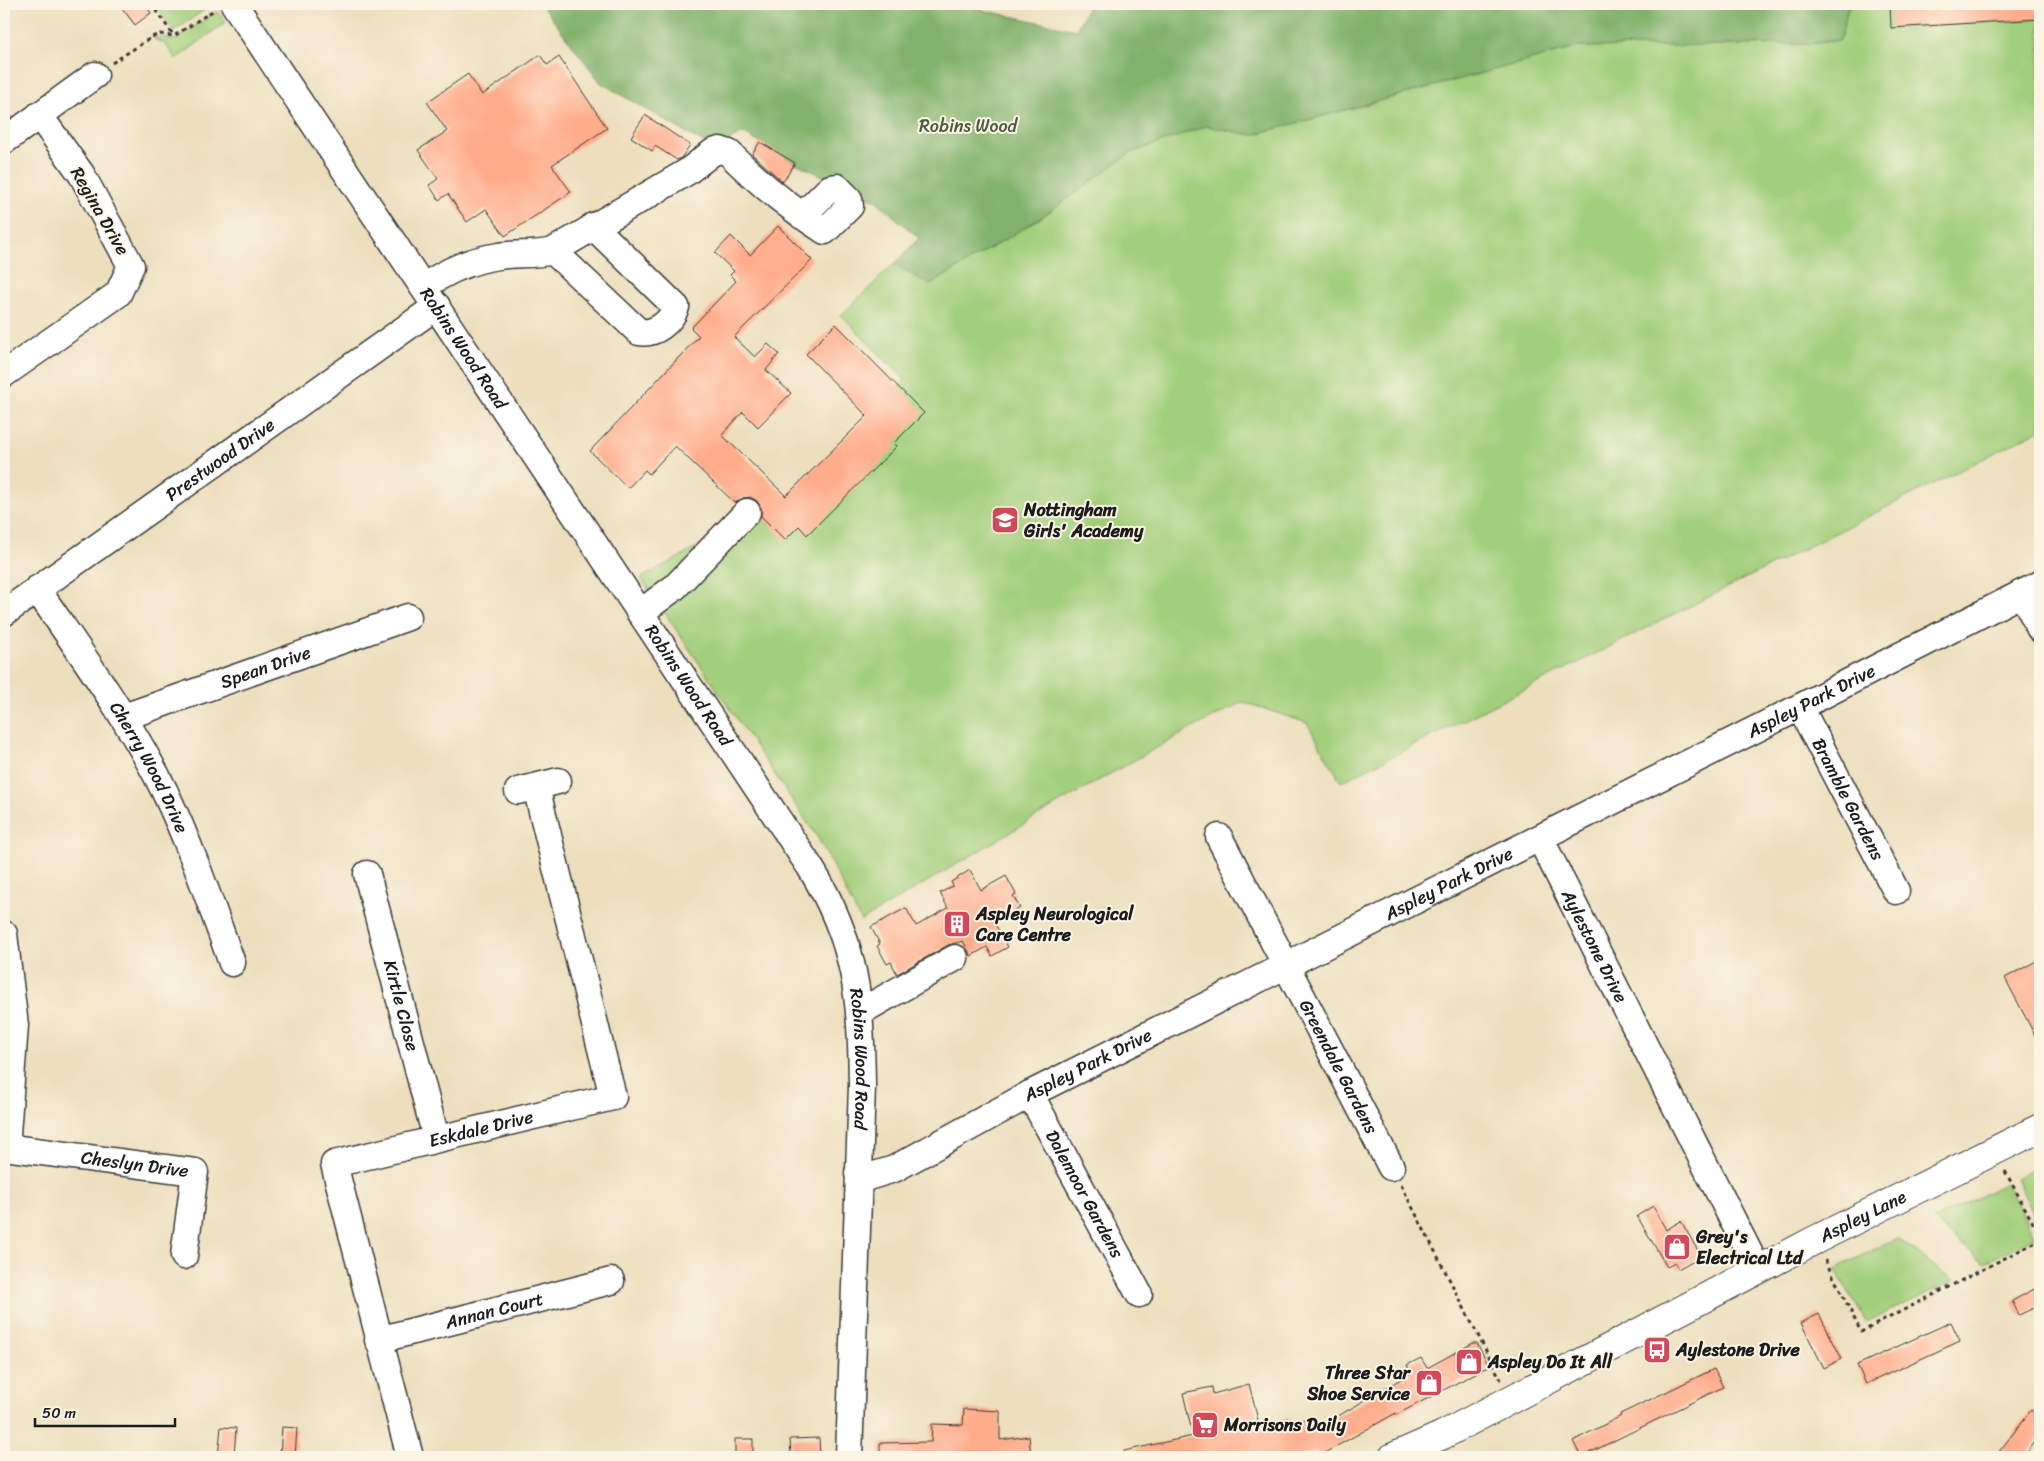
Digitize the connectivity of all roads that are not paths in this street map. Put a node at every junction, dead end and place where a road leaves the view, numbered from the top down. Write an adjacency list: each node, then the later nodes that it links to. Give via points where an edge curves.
1 (224, 6): 8 (street, Robins Wood Road)
2 (94, 75): 3 (street)
3 (39, 115): 4 (street); 9 (street, Regina Drive, via 82,175 131,266 118,294)
4 (4, 141)
5 (802, 216): 6 (street, via 771,194 729,153 720,150)
6 (593, 226): 7 (street); 7 (street, via 676,307 673,316 655,331 639,332)
7 (553, 251): 8 (street, Prestwood Drive, via 535,256 476,260 451,269)
8 (430, 297): 12 (street, Prestwood Drive); 14 (street, Robins Wood Road)
9 (5, 369)
10 (747, 512): 14 (street, via 675,587)
11 (2031, 588): 16 (street); 17 (street, Aspley Park Drive)
12 (37, 589): 13 (street, Prestwood Drive); 18 (street, Cherry Wood Drive)
13 (4, 613)
14 (640, 613): 28 (street, Robins Wood Road, via 825,892 847,946)
15 (408, 617): 18 (street, Spean Drive)
16 (2040, 629)
17 (1800, 707): 21 (street, Aspley Park Drive); 23 (street, Bramble Gardens)
18 (124, 717): 26 (street, Cherry Wood Drive, via 164,790 185,837)
19 (537, 786): 31 (street, Eskdale Drive, via 613,1097)
20 (1219, 837): 27 (street, Greendale Gardens)
21 (1540, 838): 27 (street, Aspley Park Drive); 36 (street, Aylestone Drive)
22 (366, 874): 31 (street, Kirtle Close)
23 (1896, 891)
24 (4, 934): 32 (street, via 15,1025)
25 (955, 958): 28 (street)
26 (232, 963)
27 (1287, 964): 29 (street, Aspley Park Drive); 33 (street, Greendale Gardens)
28 (860, 1012): 34 (street, Robins Wood Road, via 862,1086)
29 (1030, 1094): 34 (street, Aspley Park Drive, via 894,1168 868,1176); 38 (street, Dalemoor Gardens)
30 (2040, 1128): 36 (main road, Aspley Lane)
31 (436, 1138): 39 (street, Eskdale Drive, via 334,1164)
32 (5, 1147): 35 (street, Cheslyn Drive, via 195,1172)
33 (1391, 1167)
34 (858, 1172): 41 (street, Robins Wood Road)
35 (191, 1249)
36 (1758, 1270): 42 (main road, Aspley Lane, via 1442,1435)
37 (611, 1281): 39 (street, Annan Court)
38 (1139, 1294)
39 (378, 1340): 40 (street, Eskdale Drive)
40 (410, 1457)
41 (849, 1457)
42 (1393, 1457)

